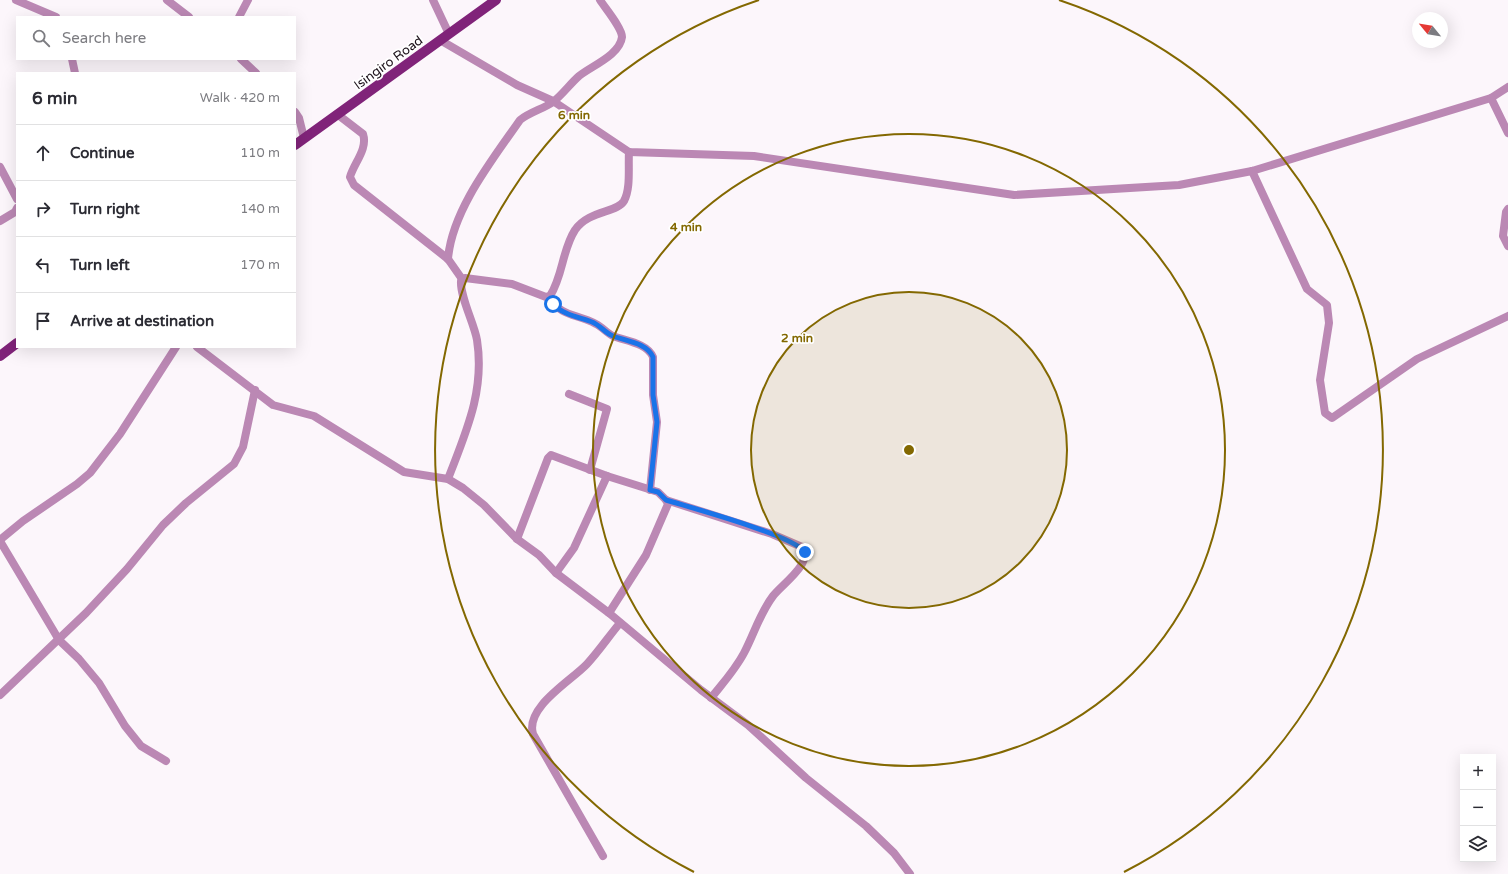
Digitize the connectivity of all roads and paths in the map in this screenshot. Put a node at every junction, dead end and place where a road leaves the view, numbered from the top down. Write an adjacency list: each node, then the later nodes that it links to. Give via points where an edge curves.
1 (16, 0): 7 (street)
2 (167, 0): 8 (street)
3 (248, 0): 9 (street)
4 (433, 0): 10 (street)
5 (496, 0): 10 (main road, Isingiro Road)
6 (600, 0): 17 (street, via 621,32 622,38 613,52 581,75)
7 (54, 16)
8 (188, 16)
9 (240, 16)
10 (445, 37): 17 (street, via 517,85); 19 (main road, Isingiro Road)
11 (72, 60): 13 (street)
12 (242, 60): 14 (street)
13 (75, 72)
14 (255, 72)
15 (1508, 87): 16 (street)
16 (1491, 98): 20 (street); 25 (street)
17 (553, 102): 23 (street); 31 (street, via 520,120 485,171 466,202 452,234)
18 (296, 114): 21 (street)
19 (337, 114): 21 (main road, Isingiro Road); 31 (street, via 363,134 360,155 350,177 354,185)
20 (1508, 133)
21 (304, 138): 22 (main road, Isingiro Road)
22 (296, 144)
23 (629, 152): 25 (street, via 754,156 1014,195 1179,185); 33 (street, via 624,202 581,222 569,243 552,294)
24 (0, 167): 26 (street)
25 (1252, 171): 34 (street, via 1308,289 1327,305 1329,323 1320,380 1325,413 1332,418 1417,359)
26 (16, 197)
27 (16, 210): 29 (street)
28 (1508, 210): 30 (street, via 1503,236)
29 (0, 221)
30 (1508, 246)
31 (448, 259): 32 (street)
32 (462, 279): 33 (street, via 512,284); 43 (street, via 462,291 475,329 480,376 470,419)
33 (548, 297): 44 (street, via 561,311 594,323 613,336 651,352 657,422)
34 (1508, 316)
35 (16, 344): 38 (main road)
36 (175, 348): 47 (street, via 120,434 90,473 23,520)
37 (198, 348): 39 (street)
38 (0, 356)
39 (254, 390): 43 (street, via 273,405 314,416 404,472); 51 (street, via 243,447 234,464 163,525 127,569)
40 (569, 394): 41 (street, via 607,409)
41 (590, 470): 42 (street); 46 (street, via 549,456)
42 (607, 476): 44 (street); 48 (street, via 574,548)
43 (448, 479): 46 (street, via 484,505)
44 (650, 490): 45 (street, via 658,492)
45 (666, 500): 49 (street, via 668,504 646,555); 53 (street, via 772,534 796,544 805,552 801,566 778,589 763,609 754,633 737,664)
46 (517, 539): 48 (street, via 539,555)
47 (0, 540): 51 (street)
48 (556, 573): 49 (street)
49 (609, 613): 50 (street)
50 (620, 623): 53 (street); 55 (street, via 579,672 547,699 537,712 531,727)
51 (60, 640): 52 (street); 54 (street, via 99,683 125,726 141,746)
52 (0, 695)
53 (711, 698): 56 (street, via 748,725 806,778 883,841)
54 (166, 761)
55 (604, 856)
56 (910, 874)

